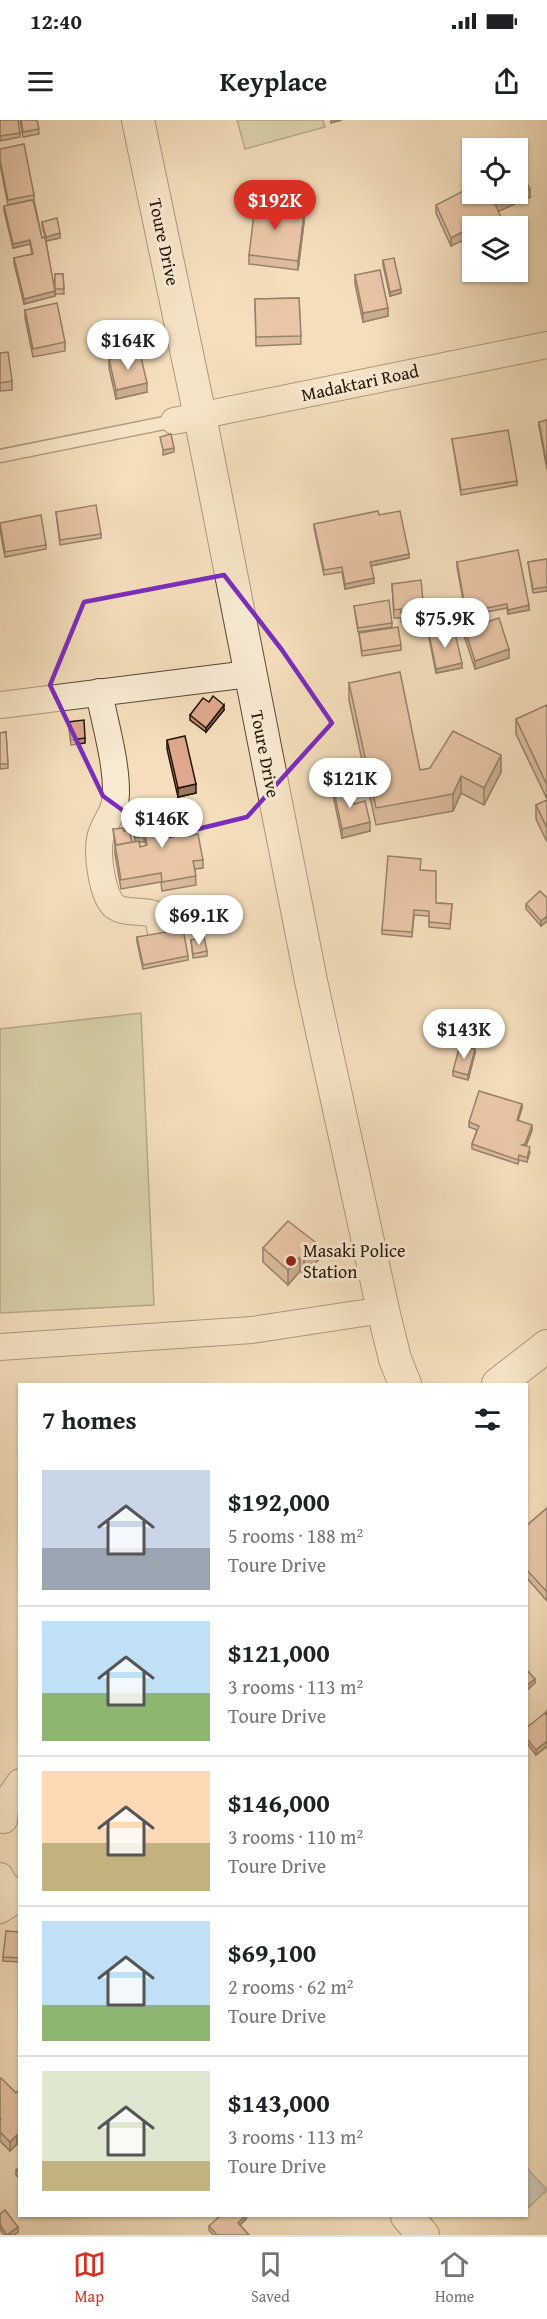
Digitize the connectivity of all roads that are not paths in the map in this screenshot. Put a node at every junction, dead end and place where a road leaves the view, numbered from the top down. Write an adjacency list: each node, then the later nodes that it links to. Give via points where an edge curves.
1 (138, 120): 3 (street, Toure Drive)
2 (547, 345): 3 (street, Madaktari Road)
3 (187, 418): 4 (lane); 5 (street, Toure Drive)
4 (0, 456)
5 (249, 674): 6 (street); 9 (street, Toure Drive)
6 (99, 692): 7 (street); 8 (street, via 117,791 115,810 100,838 101,874 113,905 154,914)
7 (0, 705)
8 (161, 933)
9 (383, 1310): 11 (street, via 252,1330); 12 (street, Toure Drive)
10 (547, 1346): 13 (street)
11 (0, 1347)
12 (405, 1383)
13 (499, 1383)
14 (18, 1785): 15 (street, via 6,1802)
15 (8, 1819)
16 (0, 1876): 17 (street)
17 (18, 1895)
18 (18, 1898): 19 (street)
19 (0, 1911)
20 (408, 2217): 21 (street)
21 (423, 2235)

